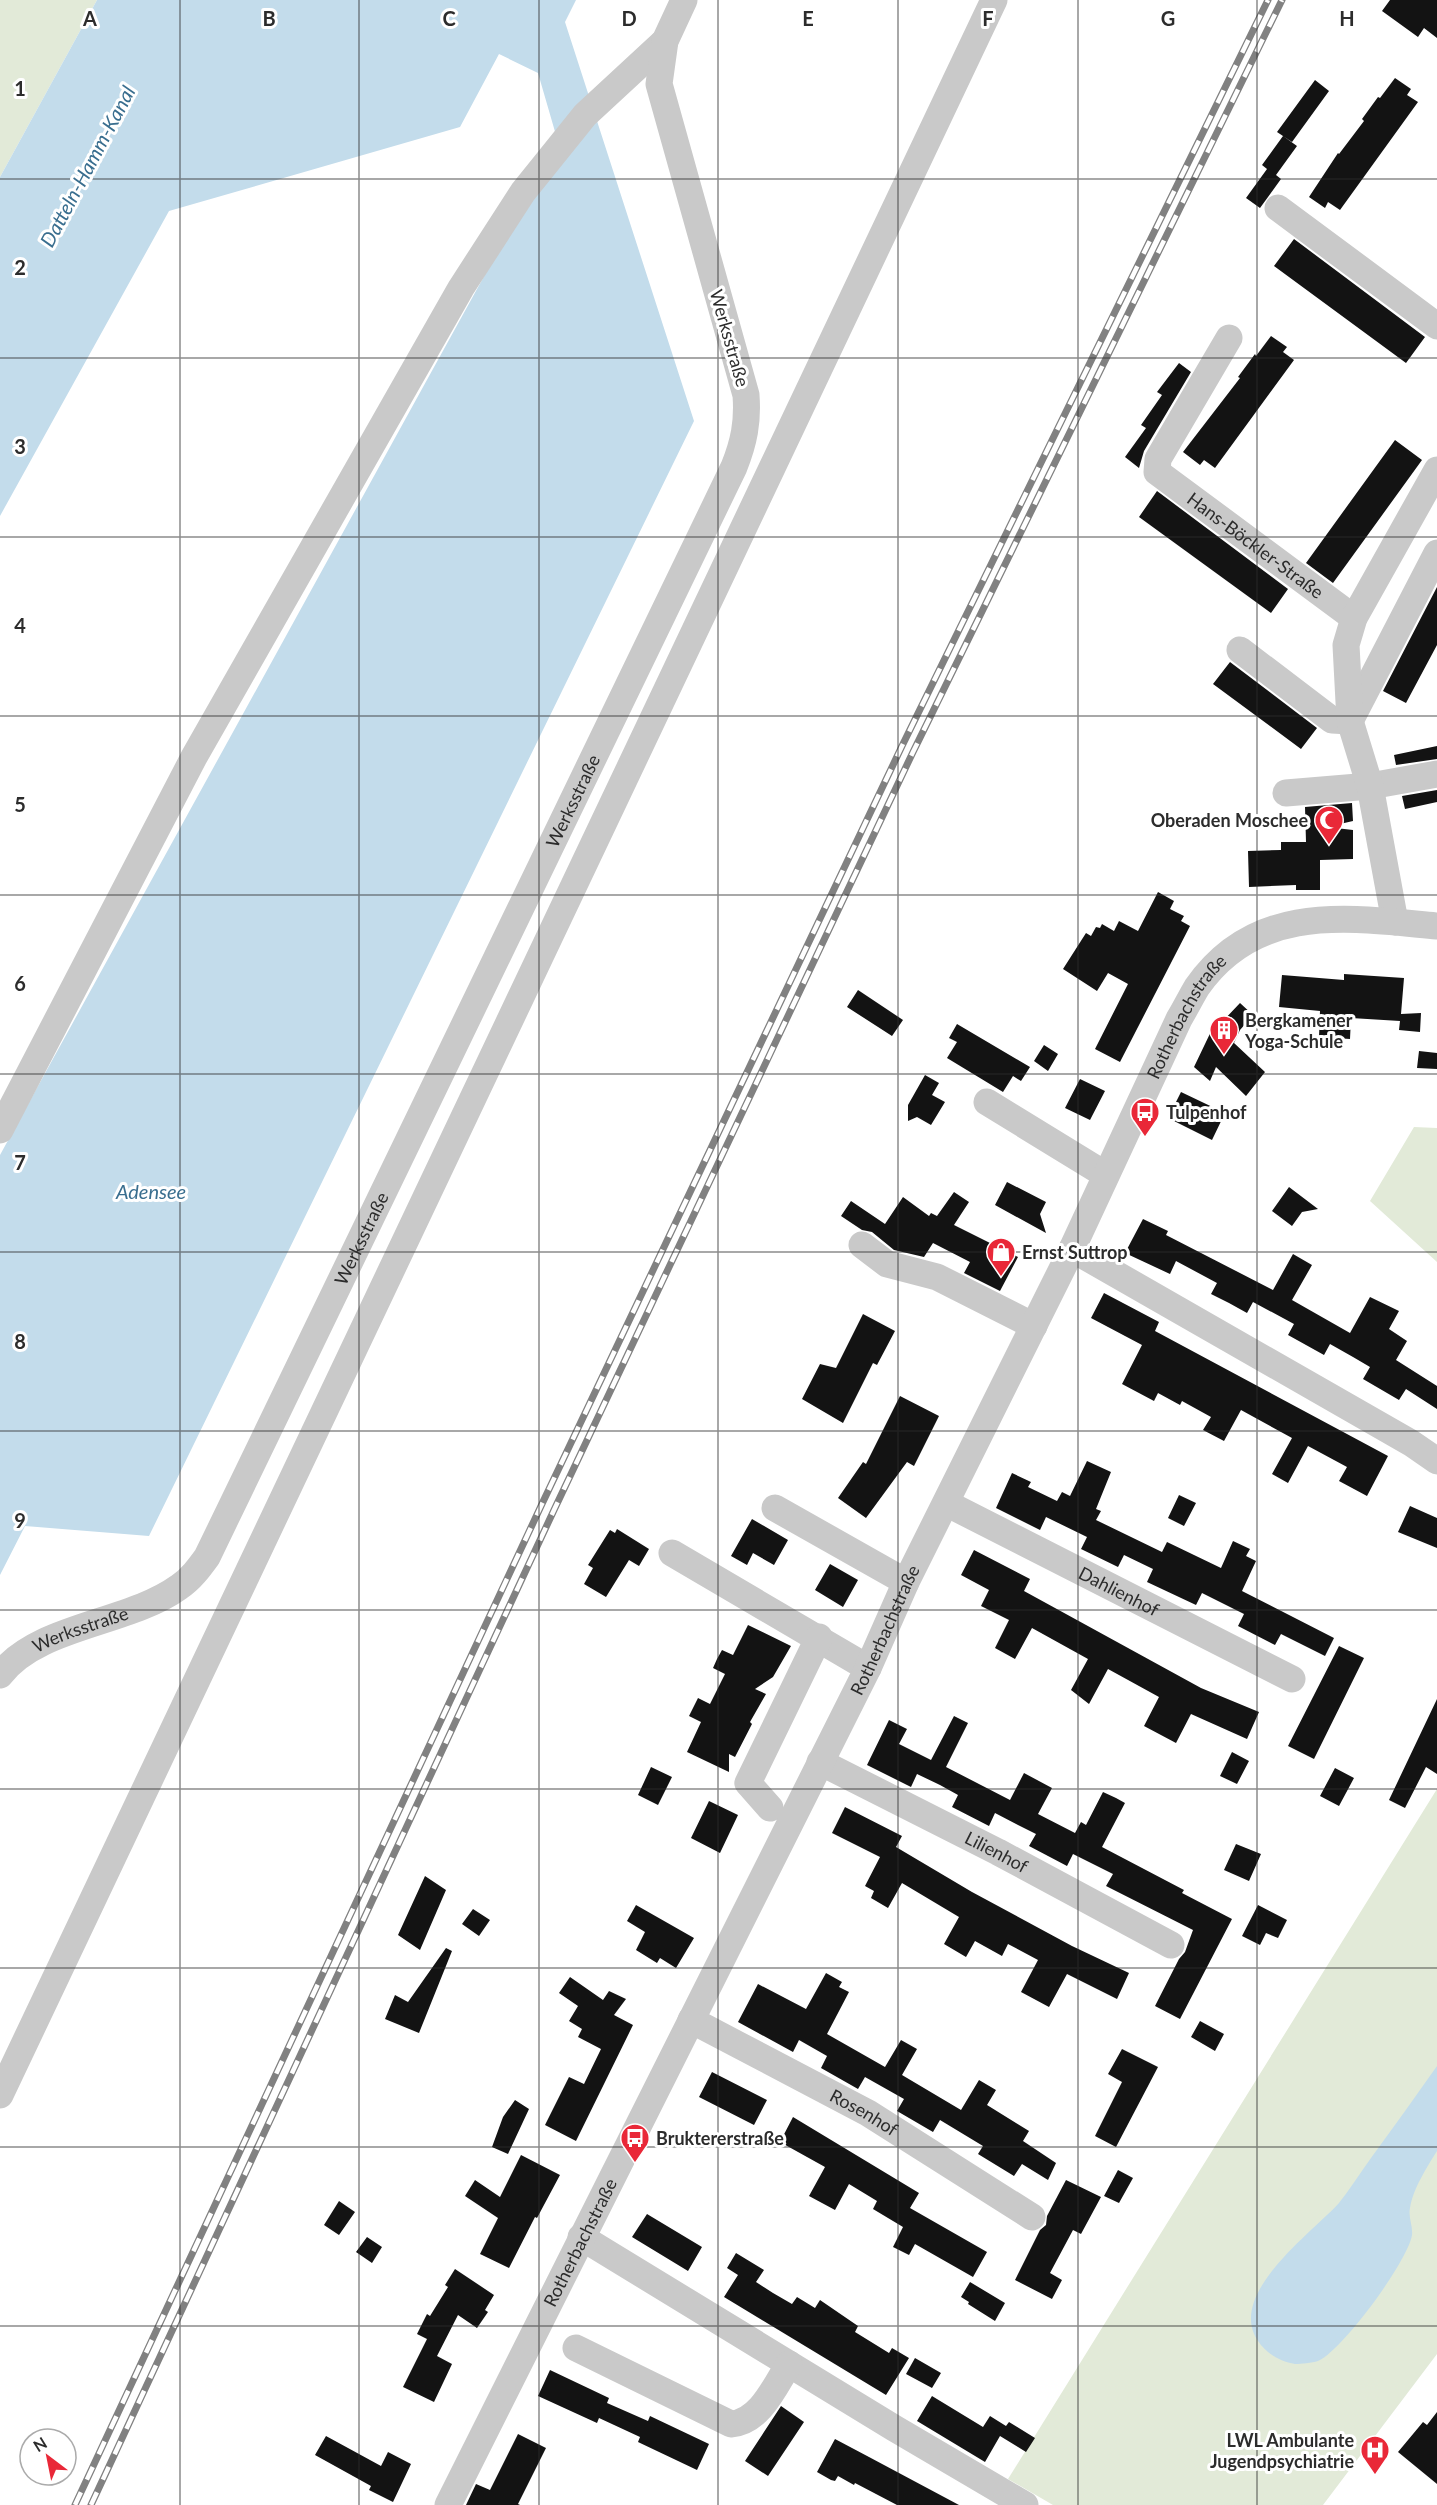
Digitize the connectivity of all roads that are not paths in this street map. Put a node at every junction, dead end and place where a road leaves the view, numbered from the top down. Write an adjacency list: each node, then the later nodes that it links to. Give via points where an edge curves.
1 (684, 0): 3 (street)
2 (994, 0): 37 (street)
3 (665, 42): 19 (street, via 585,116 523,192 461,288 194,757); 31 (street, Werksstraße, via 659,84 746,394 748,419 735,467 207,1557 195,1573 162,1599 59,1635 30,1650)
4 (1278, 208): 5 (street)
5 (1437, 326)
6 (1229, 338): 10 (street, Hans-Böckler-Straße, via 1158,459 1156,472)
7 (1437, 470): 8 (street)
8 (1430, 502): 10 (street)
9 (1437, 553): 12 (street)
10 (1354, 618): 12 (street, via 1346,645)
11 (1240, 650): 12 (street, via 1332,720)
12 (1350, 720): 14 (street)
13 (1437, 774): 14 (street)
14 (1370, 786): 15 (street); 16 (street)
15 (1286, 793)
16 (1395, 922): 17 (street, Rotherbachstraße); 20 (street, Rotherbachstraße, via 1327,918 1297,921 1233,951 1197,987)
17 (1437, 926)
18 (987, 1102): 20 (street)
19 (0, 1130)
20 (1106, 1175): 22 (street, Rotherbachstraße)
21 (862, 1245): 23 (street, via 887,1264 937,1277)
22 (1072, 1249): 23 (street, Rotherbachstraße); 24 (street)
23 (1034, 1326): 25 (street, Rotherbachstraße)
24 (1437, 1461)
25 (946, 1503): 28 (street, Rotherbachstraße); 32 (street, Dahlienhof)
26 (775, 1508): 28 (street)
27 (672, 1553): 29 (street)
28 (906, 1582): 30 (street, Rotherbachstraße)
29 (819, 1637): 30 (street); 34 (street, via 748,1783)
30 (868, 1668): 33 (street, Rotherbachstraße)
31 (0, 1675)
32 (1292, 1679)
33 (820, 1762): 35 (street, Lilienhof); 36 (street, Rotherbachstraße)
34 (770, 1808)
35 (1171, 1945)
36 (691, 2020): 38 (street, Rosenhof, via 868,2113); 39 (street, Rotherbachstraße)
37 (0, 2095)
38 (1032, 2217)
39 (582, 2237): 41 (street); 42 (street, Rotherbachstraße)
40 (576, 2348): 41 (street, via 731,2424 741,2423 757,2412)
41 (789, 2364): 43 (street)
42 (448, 2505)
43 (1025, 2505)

